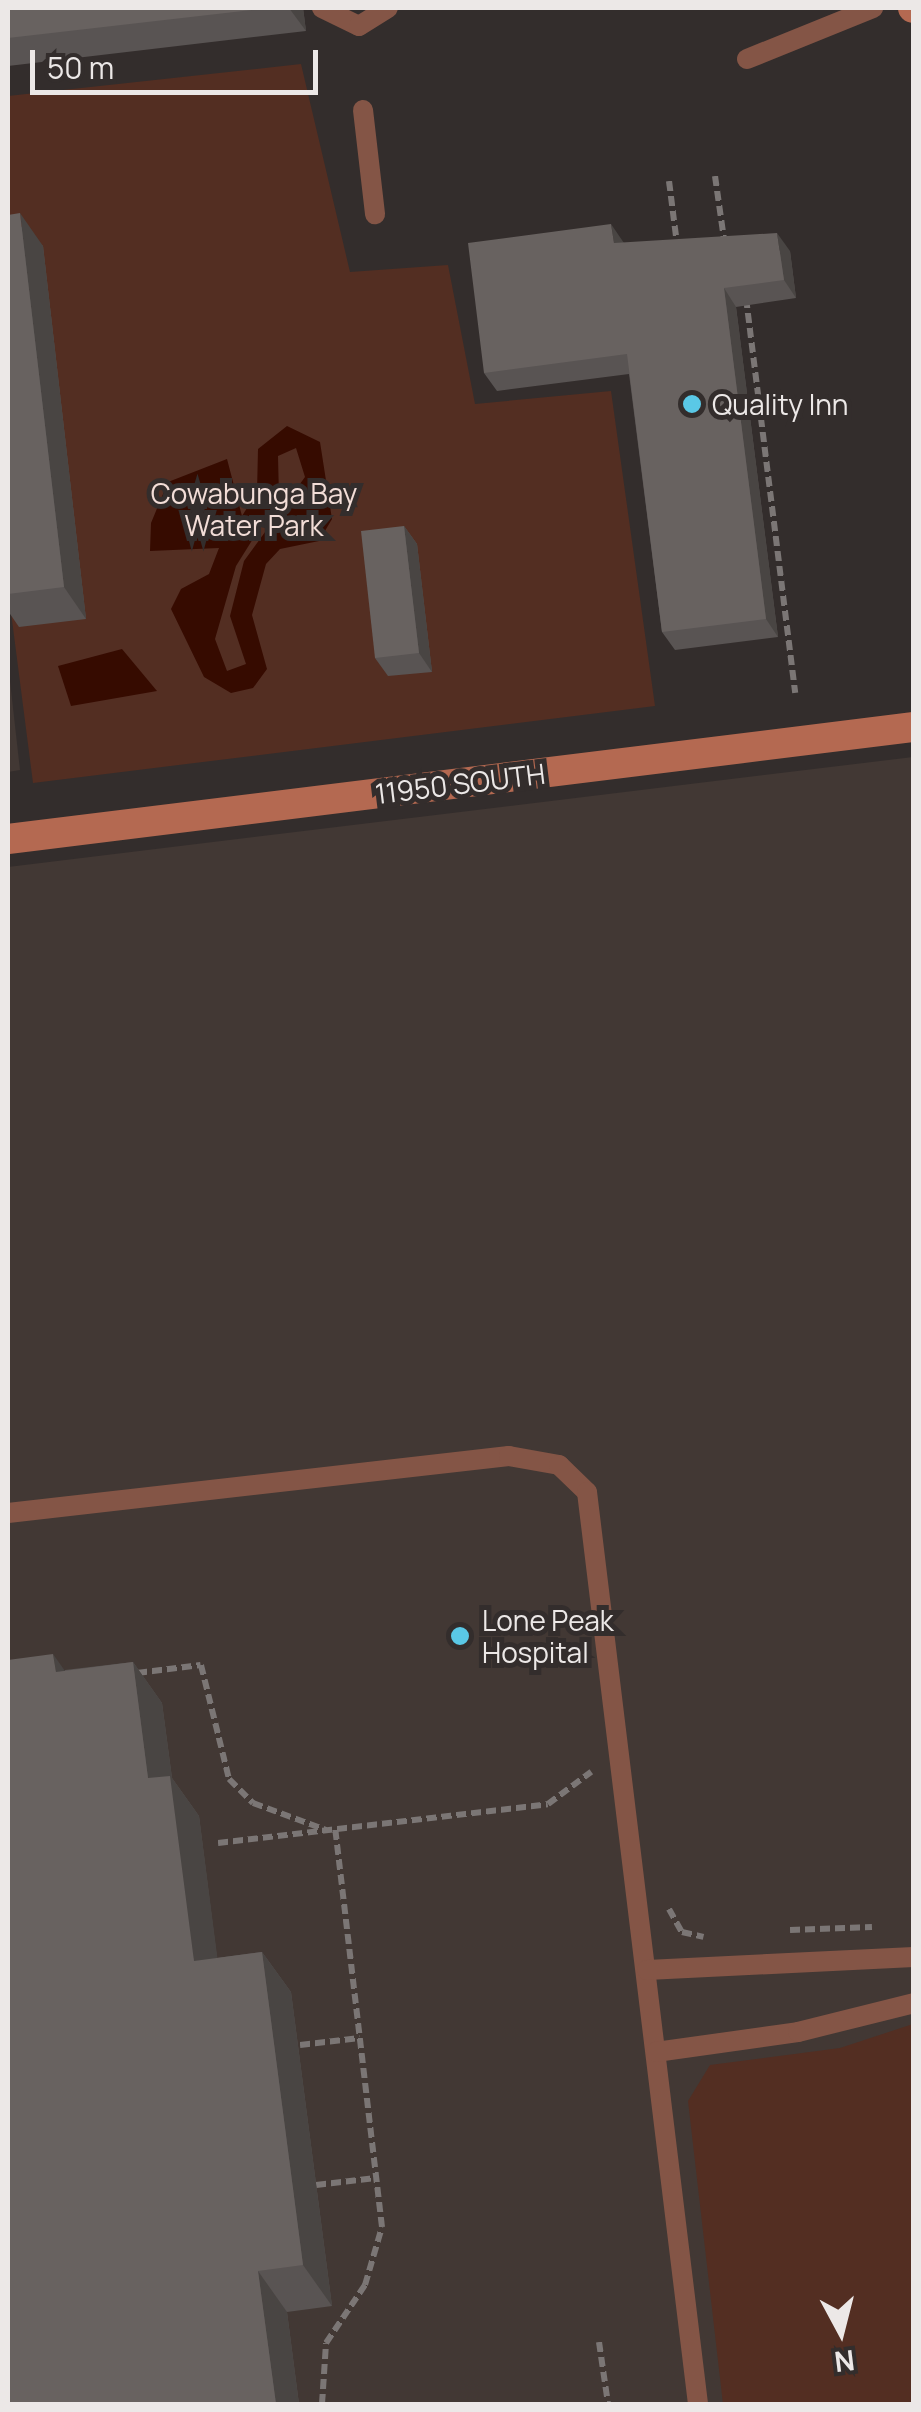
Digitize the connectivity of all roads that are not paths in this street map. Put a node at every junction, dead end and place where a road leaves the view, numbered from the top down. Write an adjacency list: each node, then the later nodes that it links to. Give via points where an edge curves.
1 (322, 8): 2 (lane, via 359,26)
2 (388, 8)
3 (872, 8): 4 (lane)
4 (748, 59)
5 (363, 110): 6 (lane)
6 (374, 214)
7 (914, 727): 8 (street, 11950 SOUTH)
8 (8, 839)
9 (8, 1514): 11 (lane, via 510,1456 560,1466 587,1492 592,1511)
10 (914, 1957): 11 (lane)
11 (647, 1970): 13 (lane)
12 (914, 2003): 13 (lane, via 798,2032)
13 (656, 2052): 14 (lane)
14 (698, 2404)

